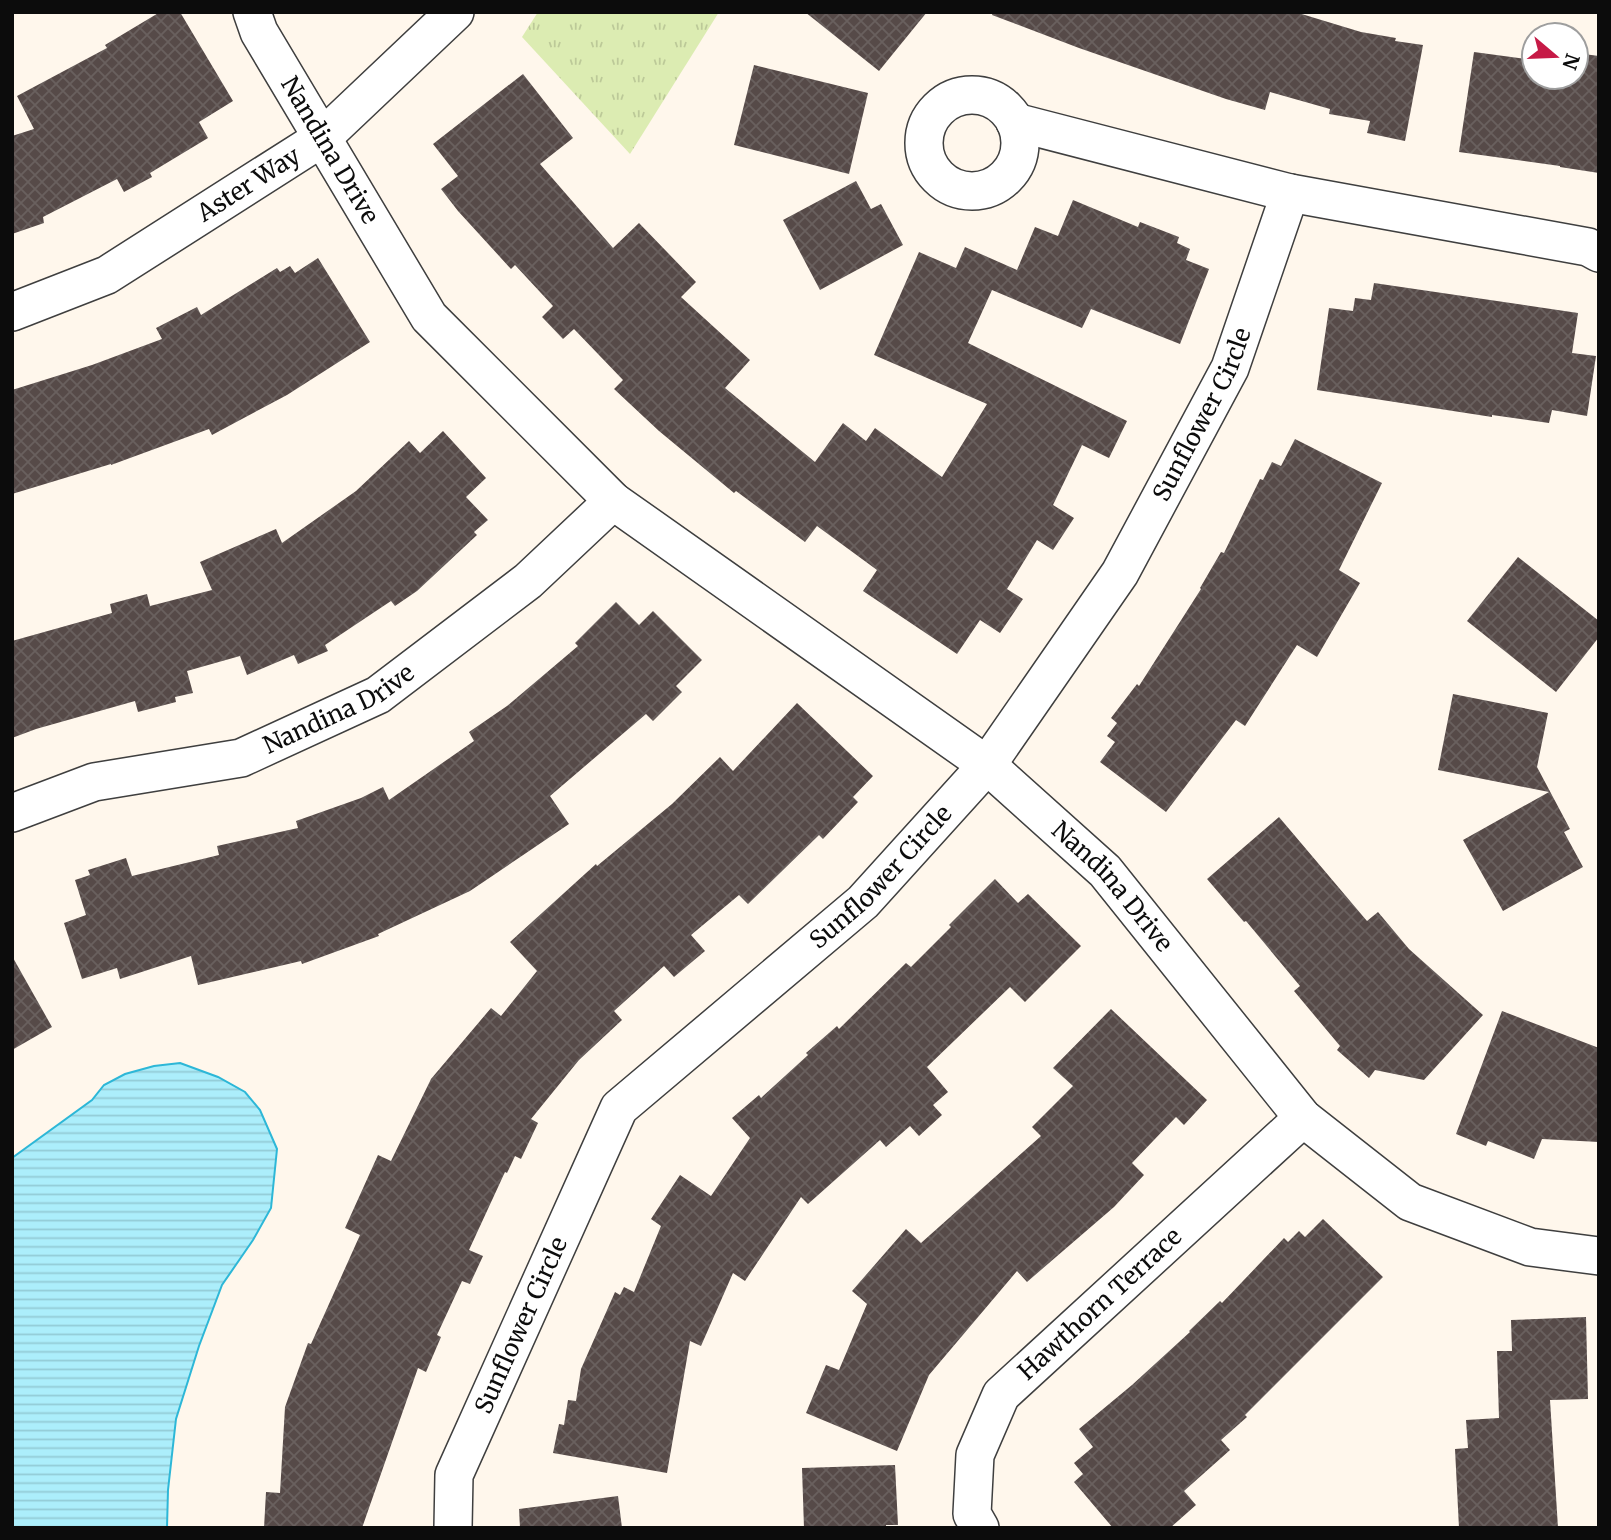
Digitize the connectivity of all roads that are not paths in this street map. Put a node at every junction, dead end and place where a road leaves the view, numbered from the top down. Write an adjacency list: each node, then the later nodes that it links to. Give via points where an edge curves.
1 (252, 12): 4 (street, Nandina Drive, via 259,32)
2 (455, 12): 4 (street, Aster Way)
3 (1015, 122): 5 (street)
4 (322, 138): 7 (street, Aster Way, via 107,275); 8 (street, Nandina Drive, via 429,317)
5 (1290, 193): 6 (street, via 1588,247); 9 (street, Sunflower Circle, via 1230,368 1120,573)
6 (1599, 253)
7 (12, 312)
8 (613, 501): 9 (street, Nandina Drive); 10 (street, Nandina Drive, via 528,581 378,695 241,758 94,782)
9 (987, 765): 11 (street, Nandina Drive, via 1105,871); 13 (street, Sunflower Circle, via 863,902 619,1108 454,1475)
10 (12, 813)
11 (1303, 1118): 12 (street, Nandina Drive, via 1410,1202 1530,1247); 14 (street, Hawthorn Terrace, via 1001,1395 975,1455 972,1514)
12 (1599, 1256)
13 (453, 1528)
14 (980, 1528)

